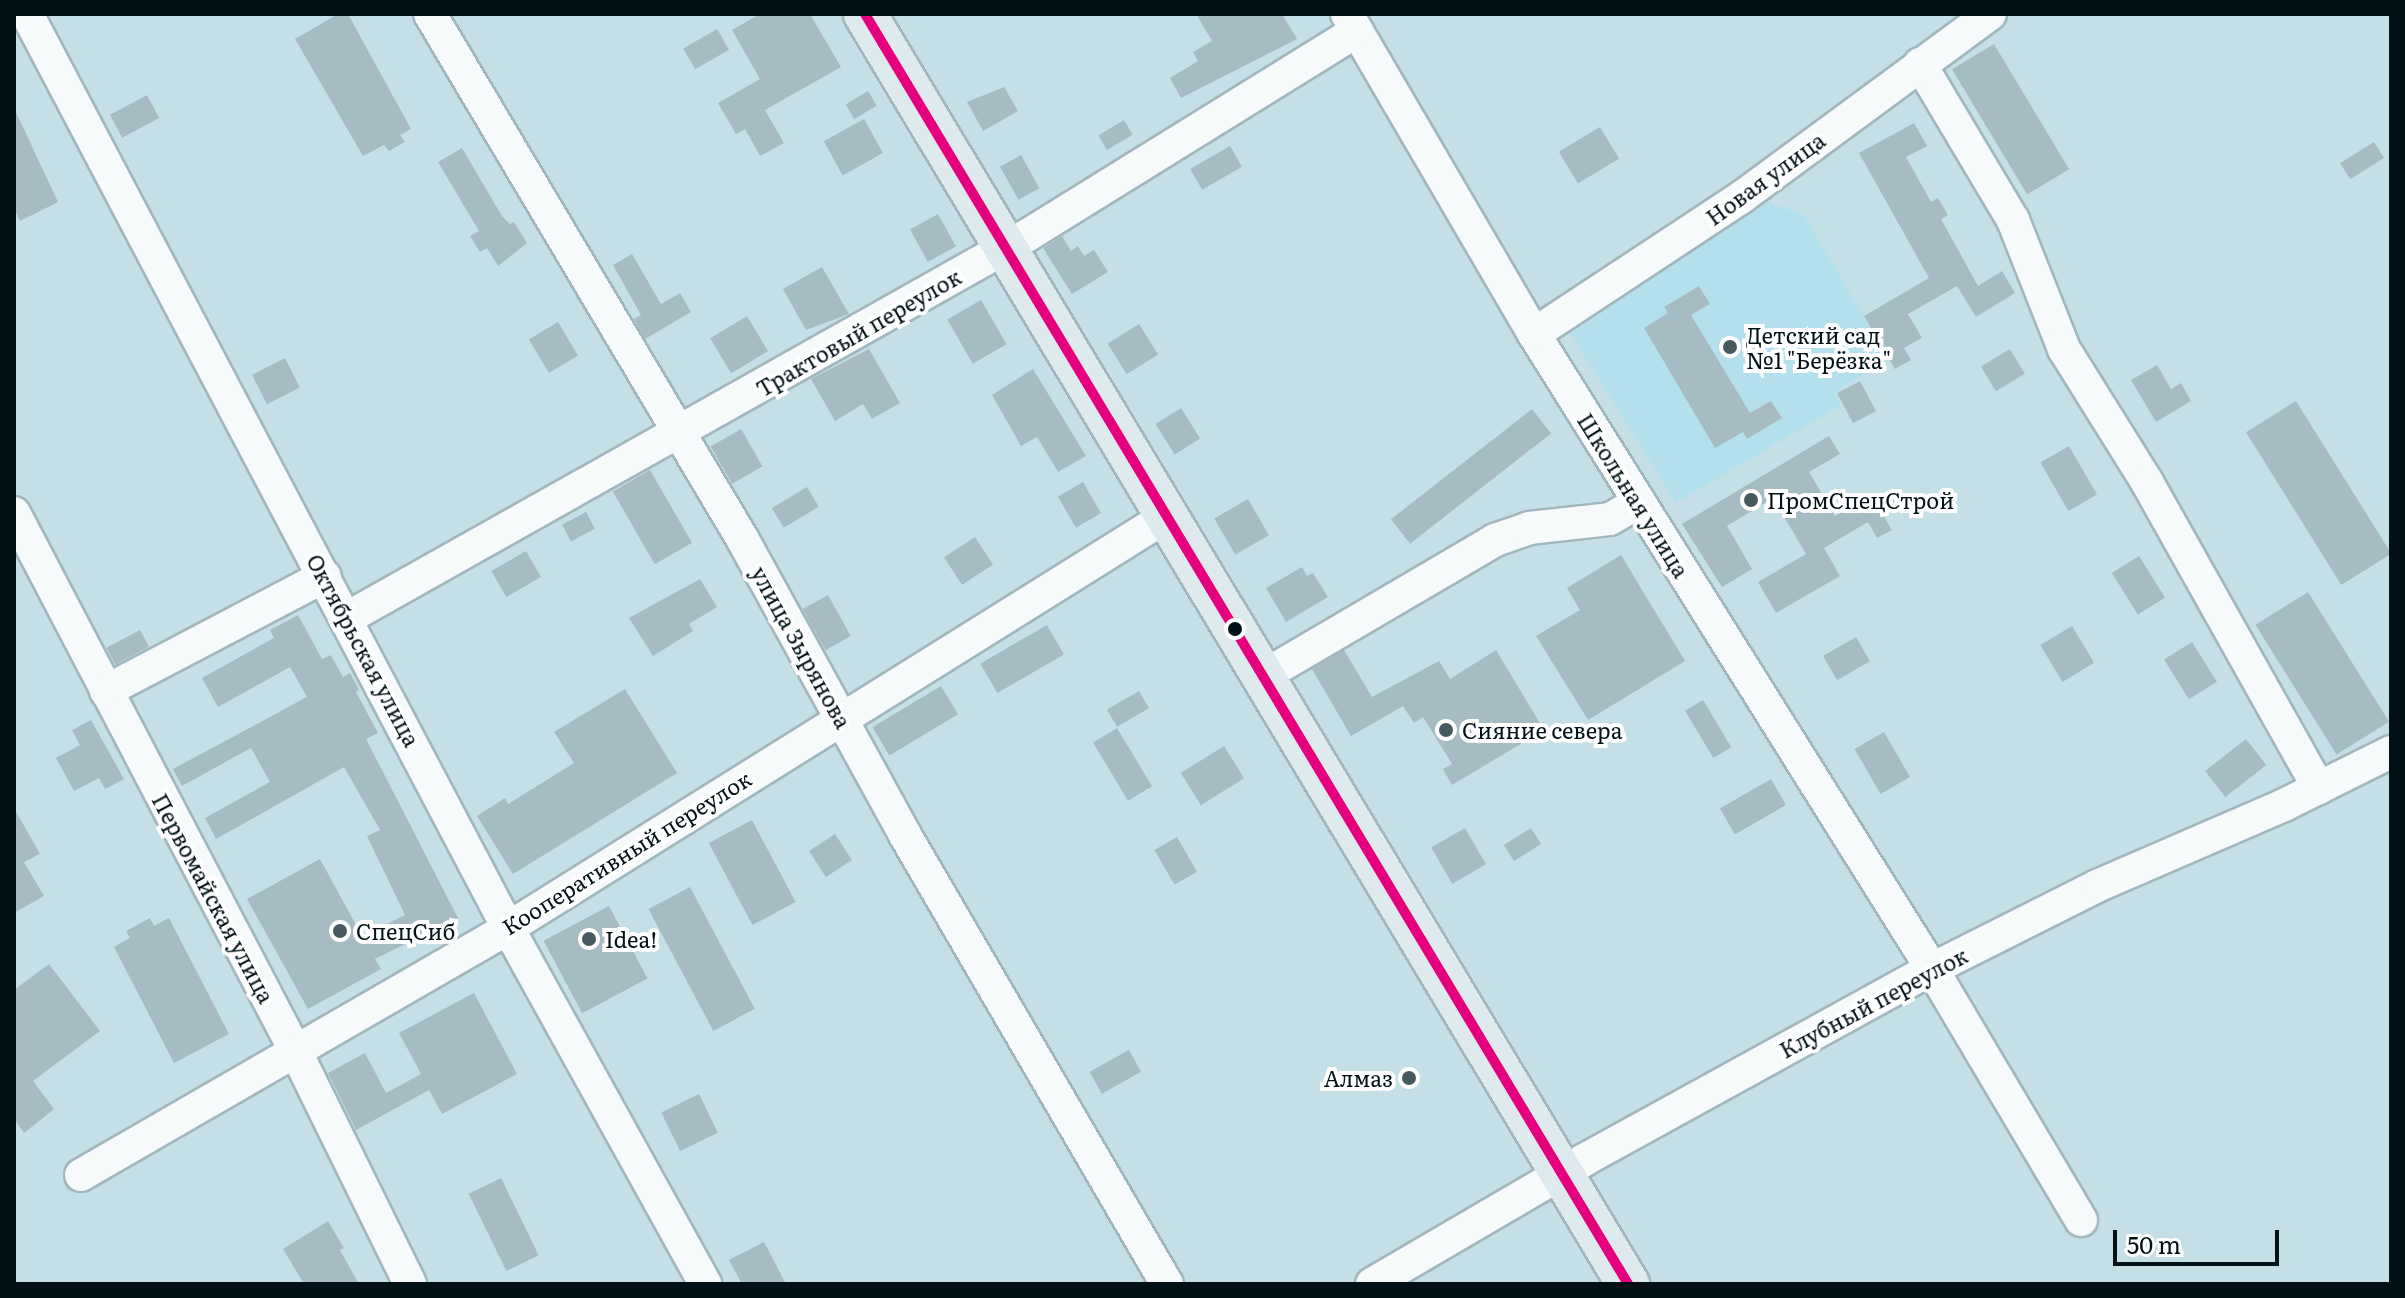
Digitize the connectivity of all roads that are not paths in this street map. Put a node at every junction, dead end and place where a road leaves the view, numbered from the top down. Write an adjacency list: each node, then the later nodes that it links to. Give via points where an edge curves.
1 (27, 14): 13 (street, Октябрьская улица)
2 (430, 14): 9 (street, улица Зырянова)
3 (865, 14): 7 (main road)
4 (1990, 14): 6 (street, Новая улица)
5 (1352, 22): 7 (street, Трактовый переулок); 8 (street, Школьная улица)
6 (1920, 64): 8 (street, Новая улица, via 1742,197); 19 (street, via 2017,227 2064,349 2147,482)
7 (1006, 247): 9 (street, Трактовый переулок); 12 (main road)
8 (1534, 334): 10 (street, Школьная улица)
9 (680, 434): 14 (street, Трактовый переулок); 17 (street, улица Зырянова)
10 (1639, 502): 15 (street, via 1610,519 1529,528 1495,540); 21 (street, Школьная улица)
11 (14, 513): 16 (street, Первомайская улица)
12 (1164, 518): 15 (main road); 17 (street, Кооперативный переулок)
13 (325, 576): 14 (street, Октябрьская улица); 16 (street)
14 (349, 617): 20 (street, Октябрьская улица)
15 (1260, 678): 23 (main road)
16 (106, 691): 22 (street, Первомайская улица)
17 (840, 717): 20 (street, Кооперативный переулок); 28 (street, улица Зырянова)
18 (2391, 752): 19 (street, Клубный переулок)
19 (2319, 788): 21 (street, Клубный переулок, via 2097,886)
20 (508, 928): 22 (street, Кооперативный переулок); 27 (street, Октябрьская улица)
21 (1932, 969): 23 (street, Клубный переулок); 25 (street, Школьная улица)
22 (297, 1054): 24 (street, Кооперативный переулок); 26 (street, Первомайская улица)
23 (1561, 1173): 29 (street, Клубный переулок); 30 (main road)
24 (81, 1175)
25 (2081, 1220)
26 (410, 1284)
27 (705, 1284)
28 (1167, 1284)
29 (1372, 1284)
30 (1628, 1284)

